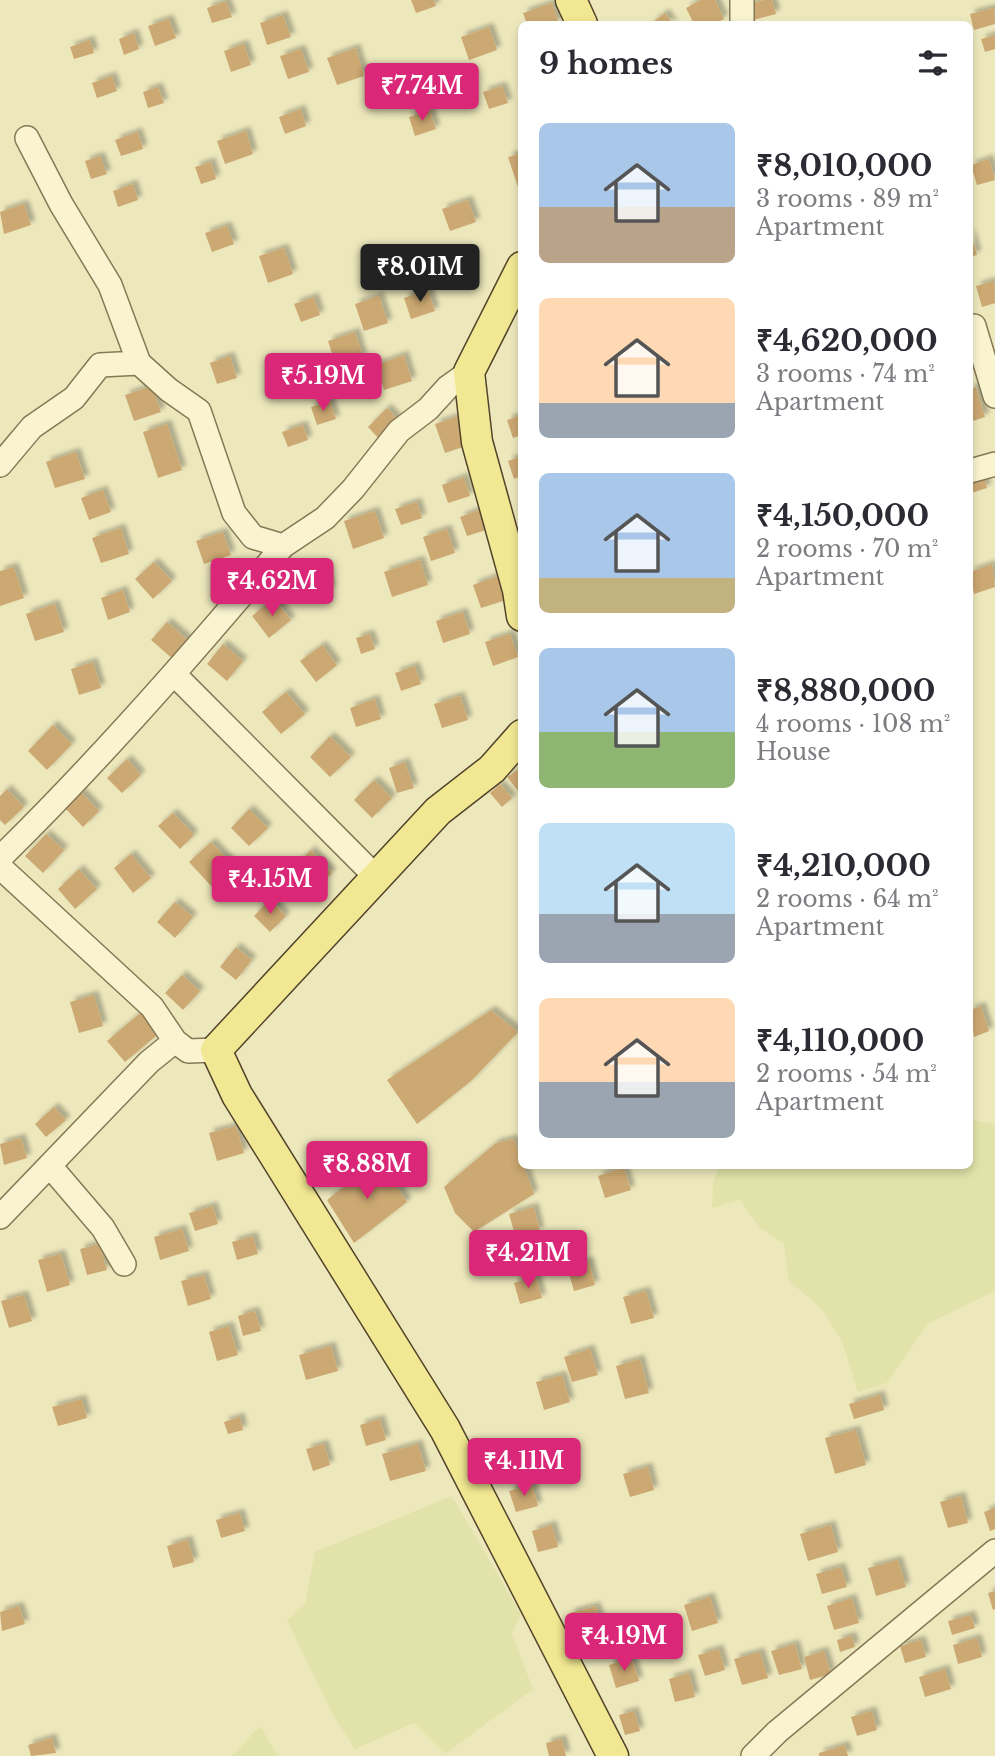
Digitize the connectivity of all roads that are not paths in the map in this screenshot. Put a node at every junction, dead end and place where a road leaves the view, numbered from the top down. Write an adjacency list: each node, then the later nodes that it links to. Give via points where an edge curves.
1 (571, 0): 3 (main road)
2 (742, 0): 4 (street)
3 (581, 21)
4 (742, 21)
5 (27, 138): 8 (street, via 110,285)
6 (518, 275): 9 (main road)
7 (974, 326): 10 (street)
8 (139, 363): 12 (street, via 100,365 74,398 32,428); 14 (street, via 199,411 234,513 253,537)
9 (469, 372): 14 (street, via 399,431 325,518); 15 (main road, via 477,442)
10 (995, 396)
11 (995, 464): 13 (street)
12 (0, 465)
13 (973, 470)
14 (283, 545): 16 (street)
15 (518, 590)
16 (175, 675): 18 (street, via 81,779); 20 (street)
17 (518, 739): 20 (main road, via 492,768 438,811)
18 (0, 859)
19 (0, 866): 21 (street, via 152,1007)
20 (376, 877): 22 (main road)
21 (175, 1041): 22 (street, via 188,1051); 23 (street, via 149,1062)
22 (216, 1050): 27 (main road, via 237,1094 445,1429)
23 (50, 1166): 24 (street); 25 (street, via 103,1228)
24 (0, 1217)
25 (124, 1264)
26 (995, 1551): 28 (street)
27 (613, 1756)
28 (753, 1756)

